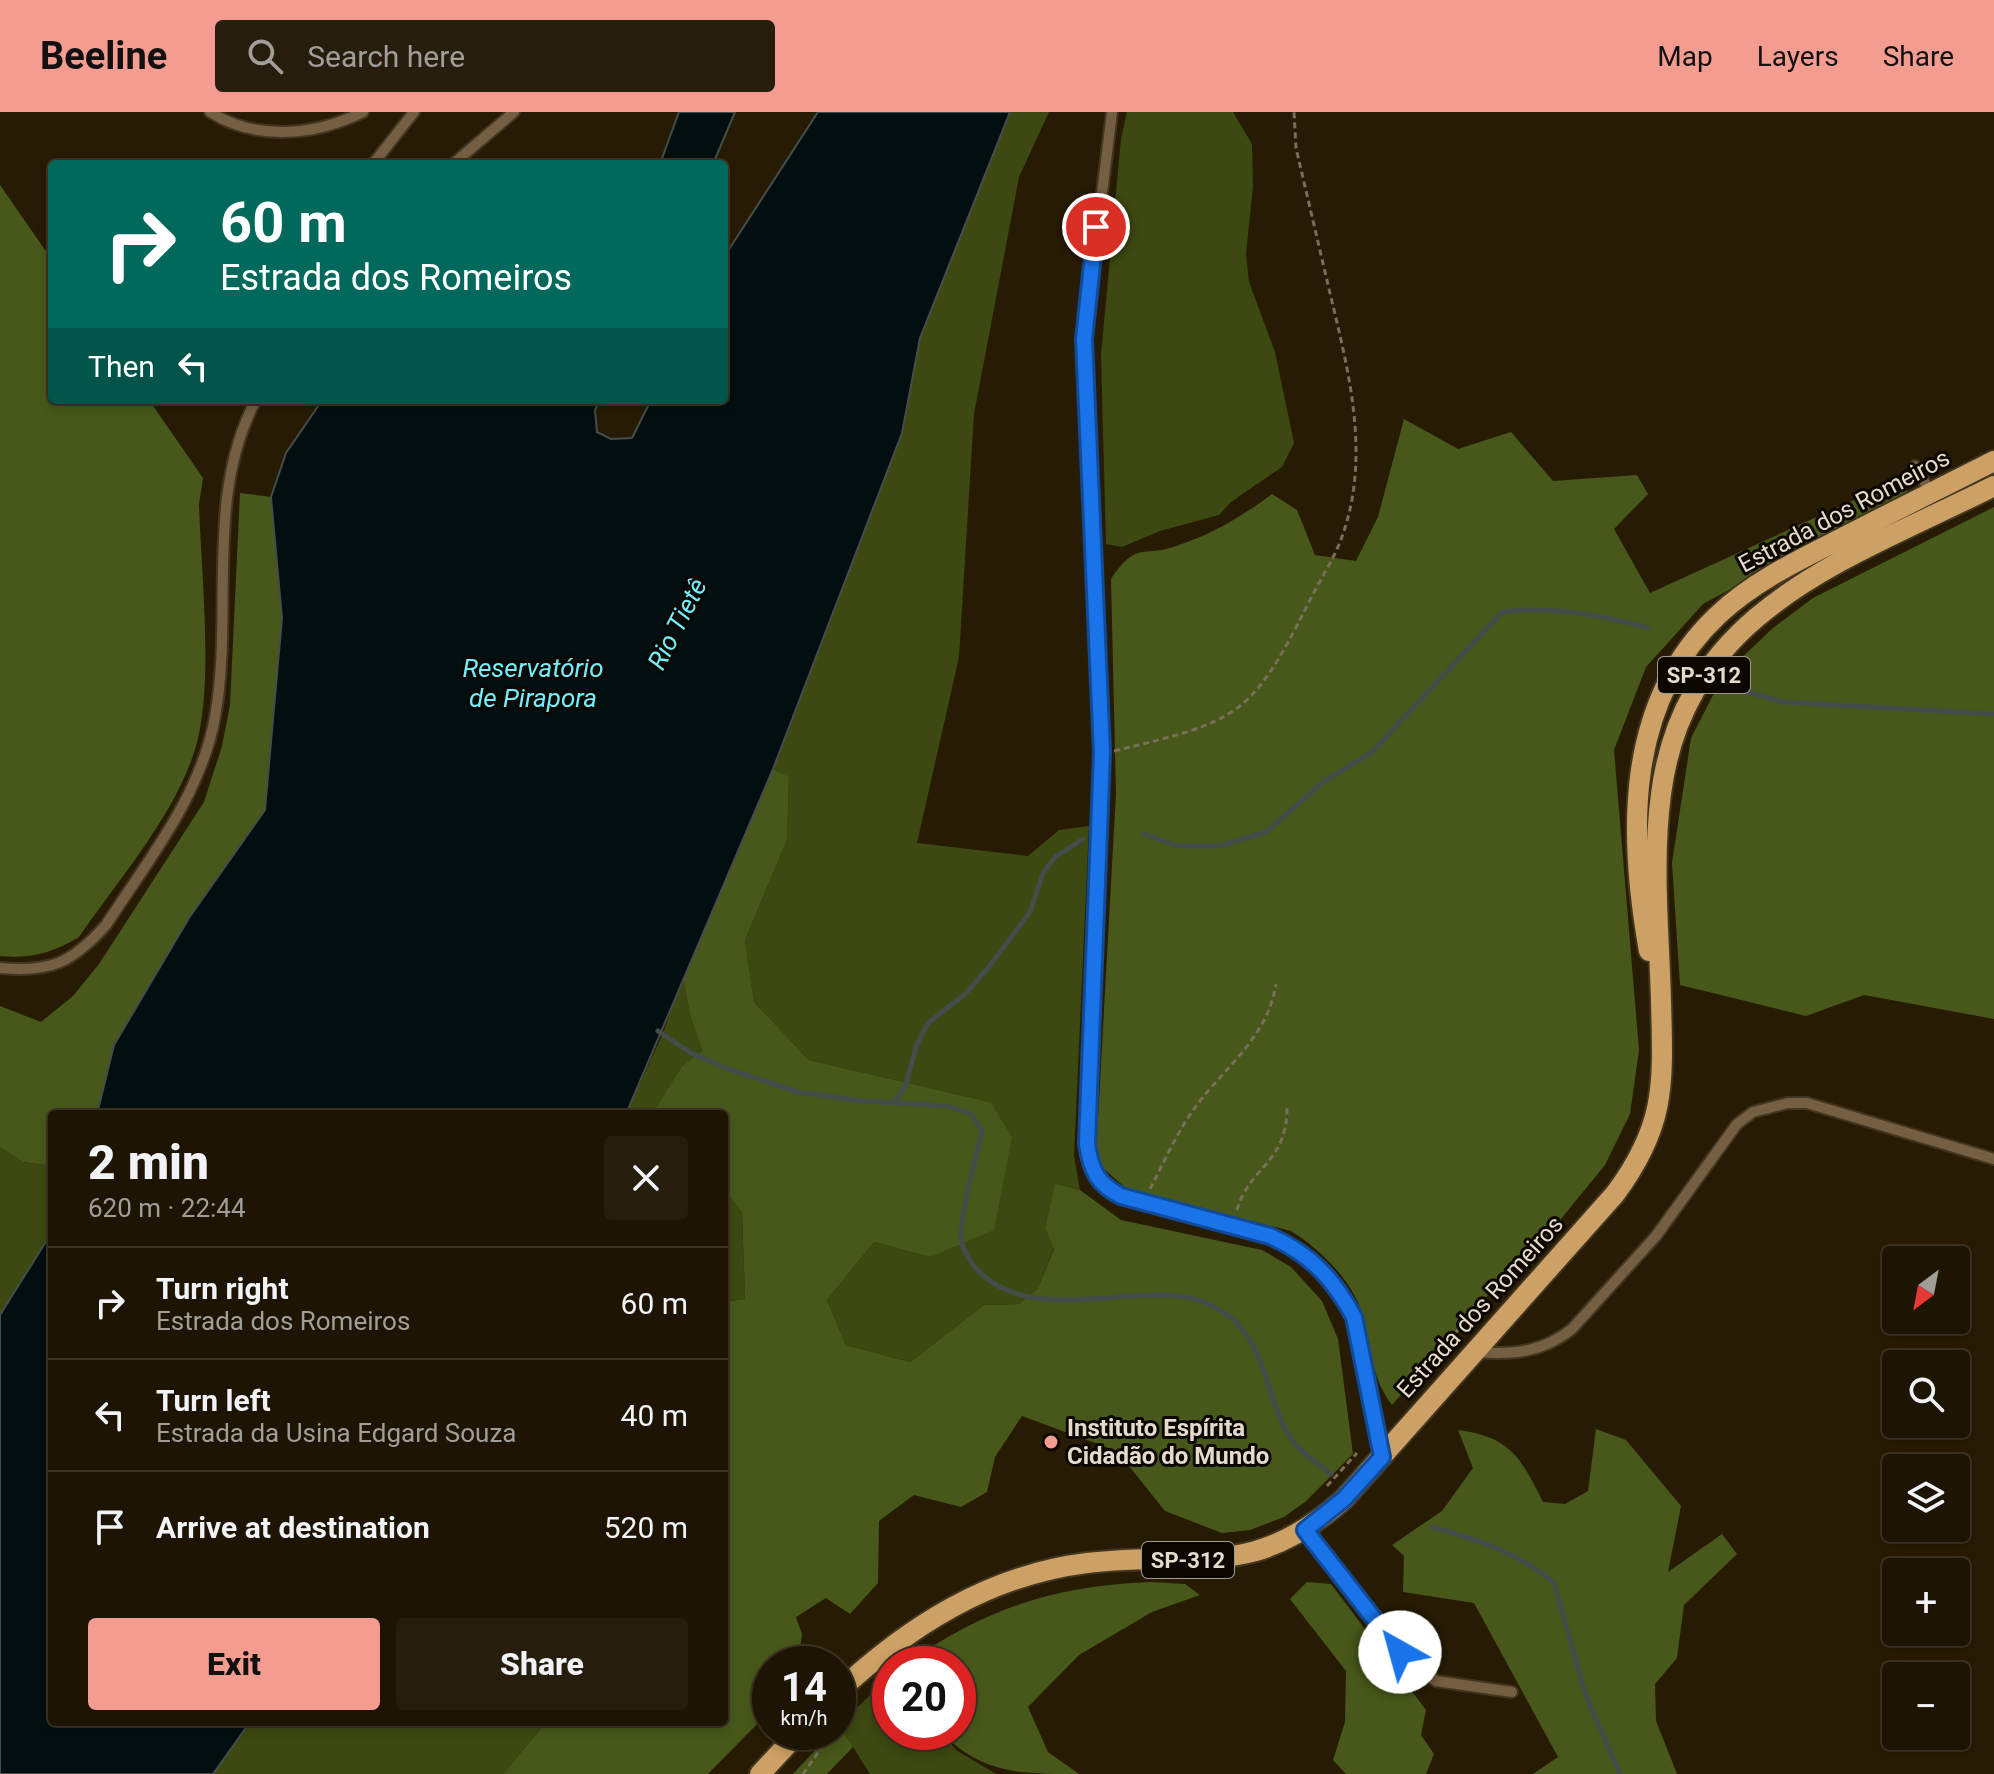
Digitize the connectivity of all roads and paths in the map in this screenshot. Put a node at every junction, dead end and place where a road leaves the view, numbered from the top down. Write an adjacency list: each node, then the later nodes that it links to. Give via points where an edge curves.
1 (210, 112): 2 (lane, via 235,127 267,133 339,123)
2 (363, 112)
3 (414, 112): 7 (lane)
4 (514, 112): 8 (lane)
5 (1112, 112): 14 (lane, via 1084,339)
6 (1294, 112): 14 (path, via 1296,148 1353,394 1357,442 1343,534 1277,665 1255,696 1230,716 1188,733)
7 (376, 160)
8 (458, 160)
9 (255, 404): 15 (lane, via 233,462 215,716 192,788 89,945 49,967)
10 (1994, 461): 13 (main road, Estrada dos Romeiros / SP-312)
11 (1915, 466): 13 (lane)
12 (1994, 486): 17 (main road, Estrada dos Romeiros / SP-312, via 1783,595 1738,632 1699,683 1672,744 1661,794)
13 (1931, 493): 17 (main road, Estrada dos Romeiros / SP-312, via 1744,593 1698,636 1674,671 1646,734 1637,793 1642,913)
14 (1102, 753): 20 (lane, via 1087,1144 1095,1176 1106,1188)
15 (0, 968)
16 (1276, 984): 20 (path, via 1261,1029 1198,1104)
17 (1661, 1018): 23 (main road, Estrada dos Romeiros / SP-312, via 1659,1111 1633,1170)
18 (1287, 1105): 21 (path, via 1287,1130 1265,1169 1243,1191)
19 (1994, 1159): 23 (lane, via 1807,1103 1753,1112 1737,1124 1656,1236 1557,1342 1525,1352)
20 (1143, 1203): 21 (lane)
21 (1233, 1225): 25 (lane, via 1307,1255 1343,1297 1354,1317)
22 (1520, 1275): 24 (path, via 1495,1292 1437,1358)
23 (1475, 1352): 25 (main road, Estrada dos Romeiros / SP-312)
24 (1422, 1386)
25 (1380, 1447): 26 (path, via 1362,1447); 27 (main road, Estrada dos Romeiros / SP-312, via 1344,1499)
26 (1318, 1496)
27 (1305, 1530): 28 (main road, Estrada dos Romeiros / SP-312, via 1272,1548 1226,1558 1089,1562 1016,1578 930,1618); 29 (lane, via 1400,1652 1436,1681)
28 (856, 1676)
29 (1512, 1692)
30 (782, 1750): 32 (main road)
31 (820, 1750): 33 (path)
32 (760, 1774)
33 (803, 1774)

